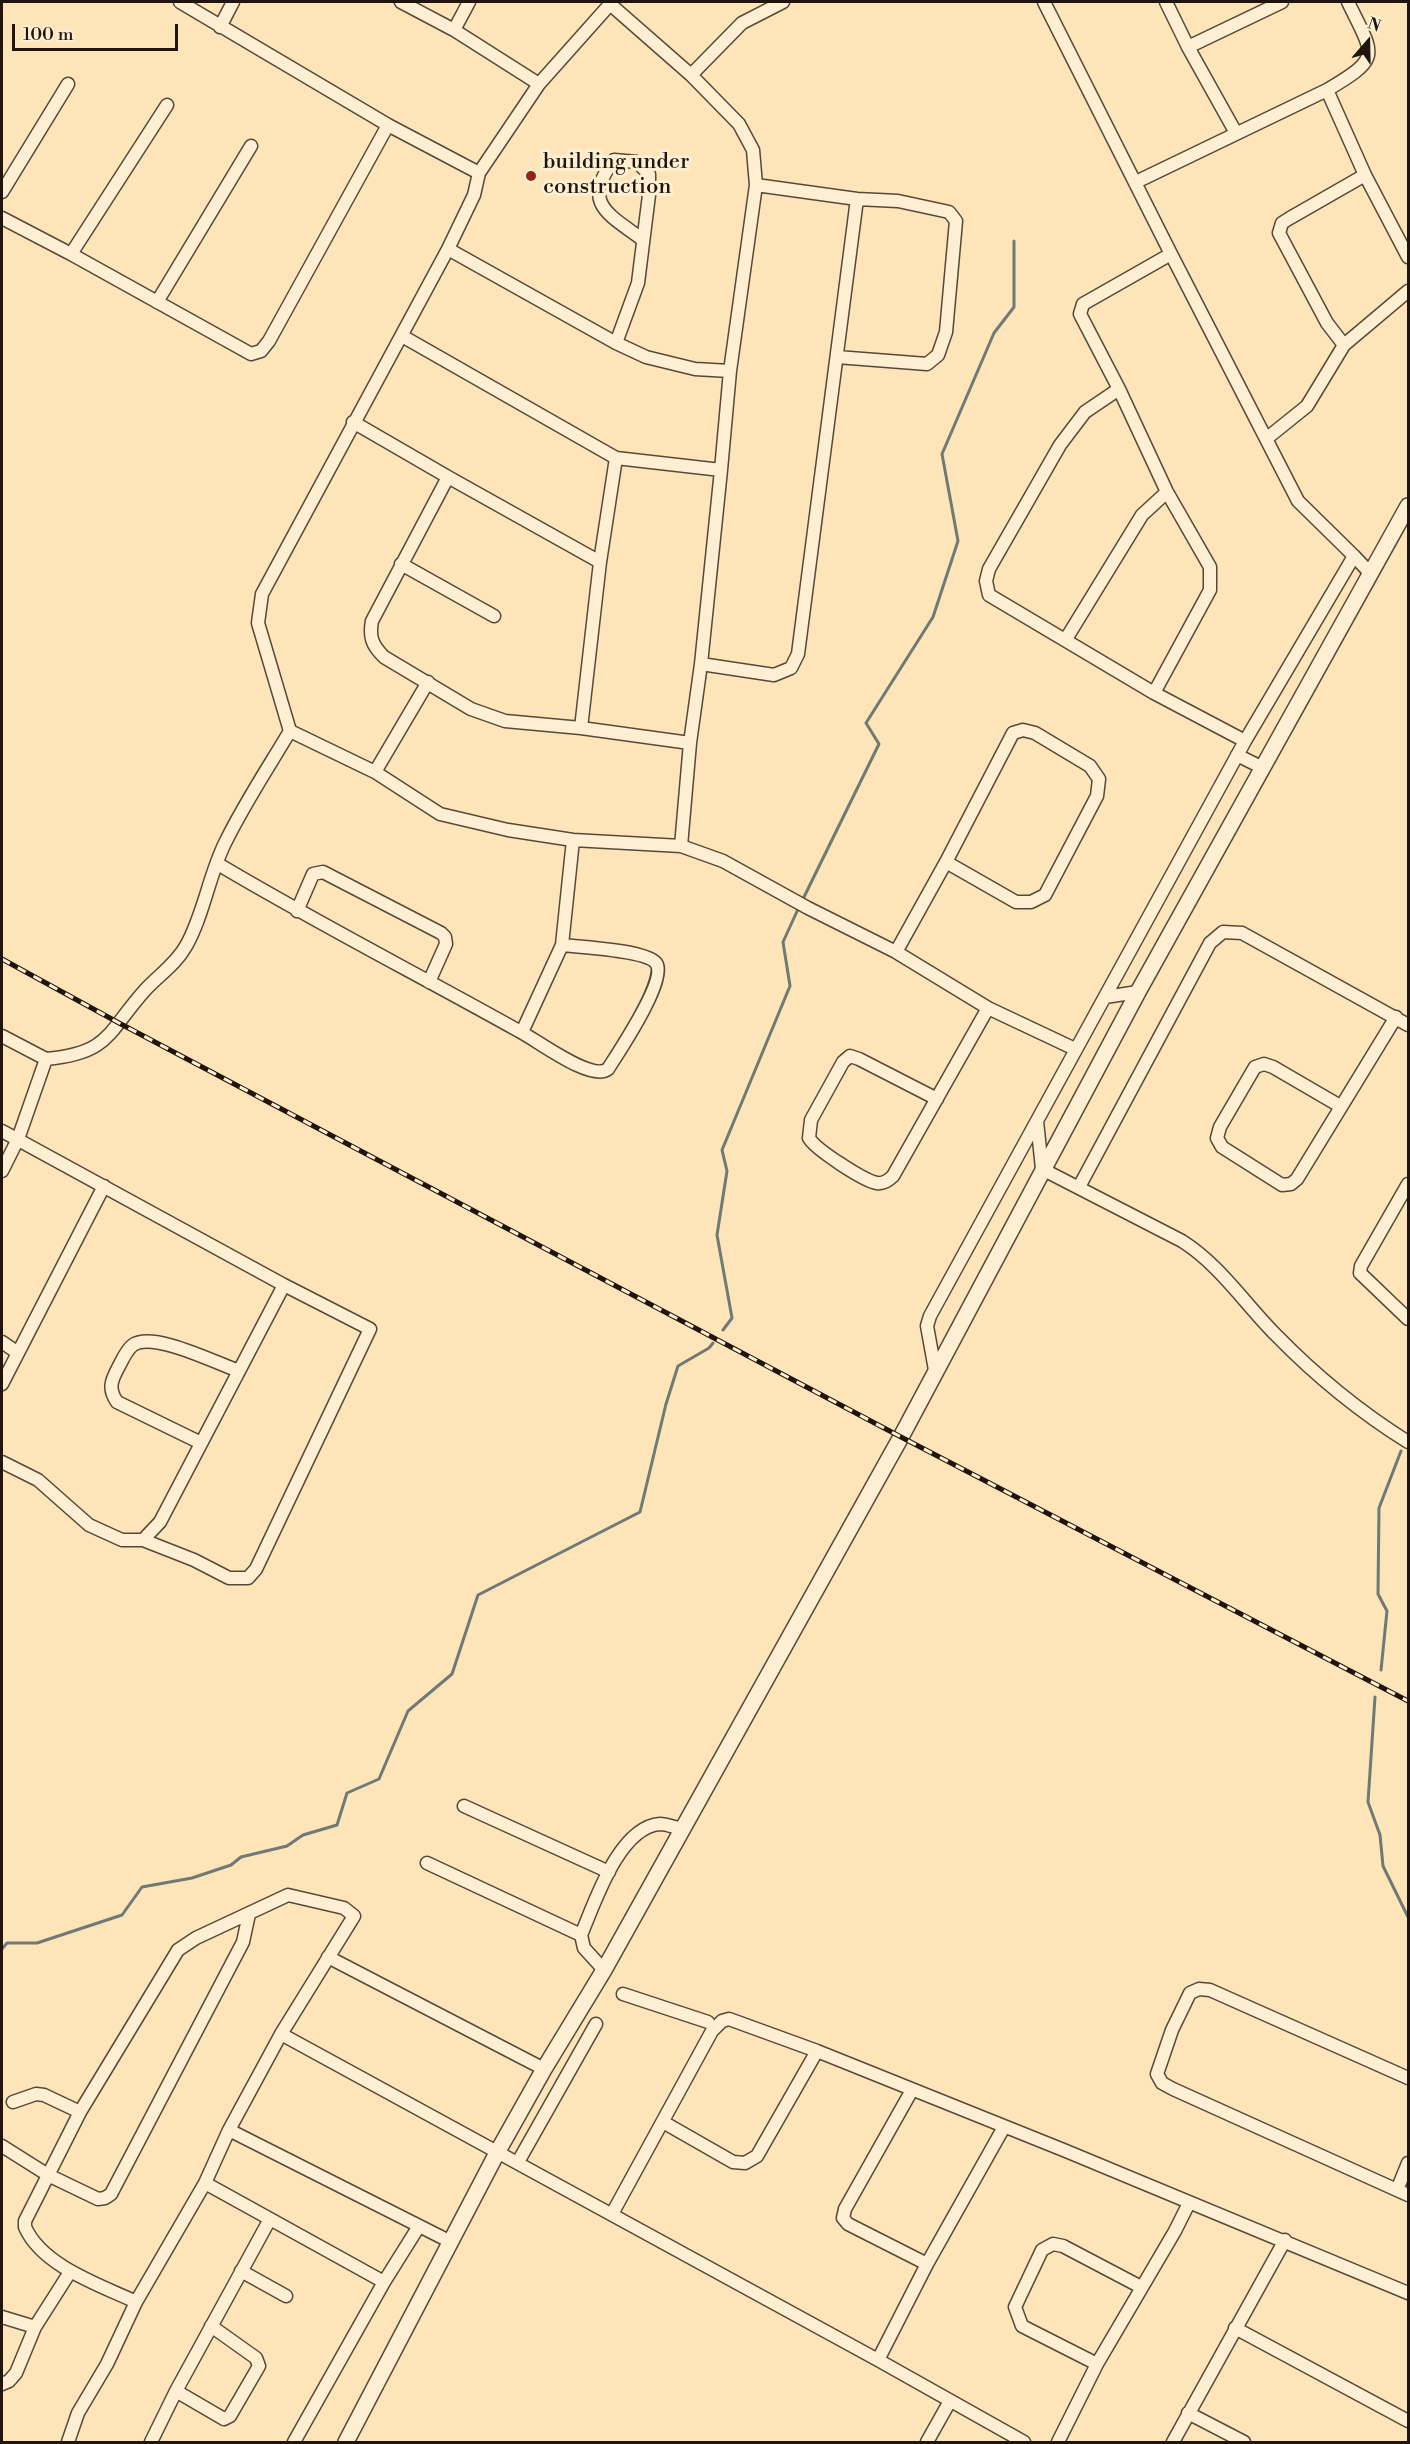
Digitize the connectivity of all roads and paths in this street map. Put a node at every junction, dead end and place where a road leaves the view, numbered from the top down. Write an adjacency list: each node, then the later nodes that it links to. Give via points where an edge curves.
1 (180, 2): 11 (street)
2 (233, 2): 11 (street)
3 (401, 2): 12 (street)
4 (469, 2): 12 (street)
5 (783, 2): 14 (street, via 742,23)
6 (1044, 2): 24 (street)
7 (1166, 2): 13 (street)
8 (1282, 2): 13 (street)
9 (1348, 2): 17 (street, via 1370,47 1368,59 1354,74)
10 (611, 3): 14 (street); 16 (street)
11 (220, 27): 19 (street)
12 (454, 30): 16 (street)
13 (1188, 47): 20 (street)
14 (691, 75): 25 (street, via 740,124 753,150)
15 (68, 84): 26 (street)
16 (539, 84): 22 (street)
17 (1327, 90): 20 (street); 23 (street)
18 (167, 105): 31 (street)
19 (388, 125): 22 (street); 35 (street, via 261,351 251,354)
20 (1236, 133): 24 (street)
21 (250, 146): 35 (street)
22 (479, 173): 30 (street, via 474,195)
23 (1365, 175): 33 (street); 38 (street, via 1282,223 1280,233 1327,323)
24 (1136, 182): 32 (street)
25 (756, 185): 27 (street); 40 (street)
26 (2, 192)
27 (857, 199): 39 (street); 39 (street, via 898,201 949,212 956,221 946,332 938,355 927,364)
28 (2, 218): 31 (street)
29 (642, 238): 29 (street, via 649,174 637,162 615,160 602,176 598,195 607,214); 37 (street, via 638,283)
30 (448, 249): 36 (street); 37 (street)
31 (71, 254): 35 (street)
32 (1170, 254): 41 (street, via 1083,304 1080,314); 43 (street)
33 (1408, 257)
34 (1408, 291): 38 (street)
35 (158, 302)
36 (402, 336): 42 (street); 44 (street)
37 (616, 343): 40 (street, via 646,357 695,369)
38 (1344, 345): 43 (street, via 1307,406)
39 (837, 357): 55 (street, via 798,654 791,668 774,675)
40 (730, 371): 45 (street)
41 (1119, 389): 47 (street); 54 (street, via 1085,412 1060,445 986,581 989,595)
42 (353, 422): 46 (street); 59 (street, via 262,594 258,623)
43 (1266, 440): 49 (street, via 1298,501)
44 (616, 459): 45 (street); 50 (street)
45 (722, 470): 55 (street)
46 (448, 477): 50 (street); 51 (street)
47 (1167, 492): 54 (street, via 1142,514); 57 (street, via 1210,567 1211,579 1210,590)
48 (1408, 506): 52 (street)
49 (1354, 556): 52 (street); 60 (street)
50 (600, 562): 58 (street)
51 (401, 564): 53 (street); 56 (street, via 372,621 373,647)
52 (1371, 574): 63 (street)
53 (494, 616)
54 (1066, 639): 57 (street)
55 (701, 664): 61 (street)
56 (428, 682): 58 (street, via 471,709 505,721); 64 (street)
57 (1155, 693): 60 (street)
58 (581, 728): 61 (street)
59 (290, 731): 64 (street); 68 (street, via 224,844)
60 (1245, 741): 62 (street)
61 (690, 743): 66 (street)
62 (1237, 755): 63 (street); 74 (street)
63 (1263, 768): 73 (street)
64 (375, 772): 65 (street, via 440,814)
65 (573, 840): 66 (street); 70 (street)
66 (681, 846): 71 (street, via 723,861)
67 (946, 862): 67 (street, via 1013,733 1035,733 1090,766 1099,779 1097,796 1045,895 1031,902 1016,902); 71 (street)
68 (218, 864): 69 (street); 81 (street, via 186,946 168,970 146,989 97,1047 71,1057)
69 (297, 911): 72 (street); 72 (street, via 313,874 323,872 441,933 446,944)
70 (562, 945): 78 (street); 78 (street, via 651,959 658,970 652,992 629,1035 602,1073 587,1071)
71 (896, 952): 75 (street)
72 (429, 982): 78 (street)
73 (1138, 992): 74 (street); 87 (street)
74 (1105, 997): 80 (street)
75 (988, 1008): 80 (street); 82 (street)
76 (1396, 1017): 77 (street); 83 (street); 91 (street, via 1242,933 1223,932 1210,942)
77 (1408, 1025)
78 (522, 1032)
79 (2, 1036): 81 (street)
80 (1075, 1049): 84 (street)
81 (46, 1059): 86 (street)
82 (936, 1099): 82 (street, via 893,1176 882,1183 871,1181 820,1150 809,1138 811,1120 850,1056)
83 (1340, 1106): 83 (street, via 1291,1184 1282,1185 1232,1154 1217,1138 1255,1067 1264,1064)
84 (1037, 1121): 87 (street); 96 (street, via 930,1316 927,1326)
85 (2, 1131): 86 (street)
86 (18, 1139): 88 (street); 90 (street)
87 (1042, 1169): 91 (street); 96 (street)
88 (2, 1171)
89 (1408, 1184): 93 (street, via 1360,1273)
90 (104, 1186): 92 (street); 95 (street)
91 (1079, 1187): 99 (street, via 1202,1254 1276,1335 1338,1392 1372,1420)
92 (284, 1285): 97 (street); 104 (street, via 370,1329 256,1569 248,1578 229,1578)
93 (1408, 1319)
94 (2, 1342): 95 (street)
95 (18, 1353): 98 (street)
96 (936, 1370): 106 (street)
97 (238, 1371): 100 (street); 100 (street, via 167,1344 148,1341 129,1348 112,1379 111,1391 117,1402)
98 (2, 1384)
99 (1408, 1442)
100 (201, 1443): 102 (street)
101 (2, 1462): 103 (street, via 38,1480 89,1525 122,1540)
102 (160, 1522): 103 (street); 104 (street)
103 (142, 1540): 104 (street)
104 (166, 1549)
105 (464, 1806): 108 (street)
106 (683, 1829): 108 (street, via 662,1824 637,1833); 112 (street)
107 (427, 1863): 110 (street)
108 (609, 1872): 110 (street)
109 (249, 1914): 111 (street, via 288,1895 344,1908 354,1916); 122 (street, via 178,1950); 130 (street, via 243,1942 111,2194 98,2199)
110 (580, 1935): 112 (street, via 584,1948)
111 (328, 1957): 116 (street); 118 (street)
112 (604, 1970): 118 (street)
113 (623, 1994): 114 (street)
114 (708, 2022)
115 (596, 2024): 128 (street)
116 (281, 2034): 125 (street); 127 (street)
117 (817, 2051): 120 (street); 123 (street, via 736,2020 722,2021 712,2031); 123 (street, via 757,2156 745,2163 733,2163)
118 (544, 2069): 127 (street)
119 (1408, 2078): 132 (street, via 1220,1994 1199,1989 1190,1993 1157,2074 1162,2083 1173,2089)
120 (912, 2090): 124 (street); 139 (street, via 843,2218)
121 (13, 2102): 122 (street, via 44,2095)
122 (80, 2112): 130 (street)
123 (663, 2122): 134 (street)
124 (1004, 2127): 133 (street); 139 (street)
125 (229, 2130): 131 (street); 136 (street)
126 (2, 2146): 130 (street)
127 (498, 2151): 128 (street); 138 (street)
128 (518, 2162): 134 (street)
129 (1408, 2163): 132 (street)
130 (48, 2175): 141 (street, via 25,2227 47,2255)
131 (205, 2183): 135 (street); 146 (street)
132 (1403, 2192)
133 (1189, 2203): 137 (street); 143 (street)
134 (612, 2214): 151 (street)
135 (270, 2219): 140 (street); 142 (street)
136 (419, 2226): 138 (street); 142 (street)
137 (1285, 2240): 144 (street); 150 (street)
138 (451, 2242): 161 (street)
139 (927, 2264): 151 (street)
140 (241, 2271): 145 (street); 148 (street)
141 (70, 2272): 146 (street); 149 (street)
142 (384, 2283): 160 (street)
143 (1141, 2287): 152 (street); 152 (street, via 1063,2246 1053,2244 1042,2250 1015,2307 1017,2317 1022,2326)
144 (1408, 2293)
145 (286, 2296)
146 (136, 2302): 158 (street, via 78,2414)
147 (2, 2317): 149 (street)
148 (211, 2326): 154 (street); 154 (street, via 256,2358 260,2366 230,2416 224,2419)
149 (34, 2327): 153 (street, via 16,2373)
150 (1235, 2328): 156 (street); 157 (street)
151 (879, 2360): 155 (street)
152 (1097, 2364): 164 (street)
153 (2, 2384)
154 (176, 2391): 159 (street)
155 (950, 2402): 162 (street); 163 (street)
156 (1188, 2413): 165 (street); 166 (street)
157 (1408, 2421)
158 (68, 2442)
159 (151, 2442)
160 (294, 2442)
161 (346, 2442)
162 (927, 2442)
163 (1024, 2442)
164 (1058, 2442)
165 (1173, 2442)
166 (1244, 2442)

